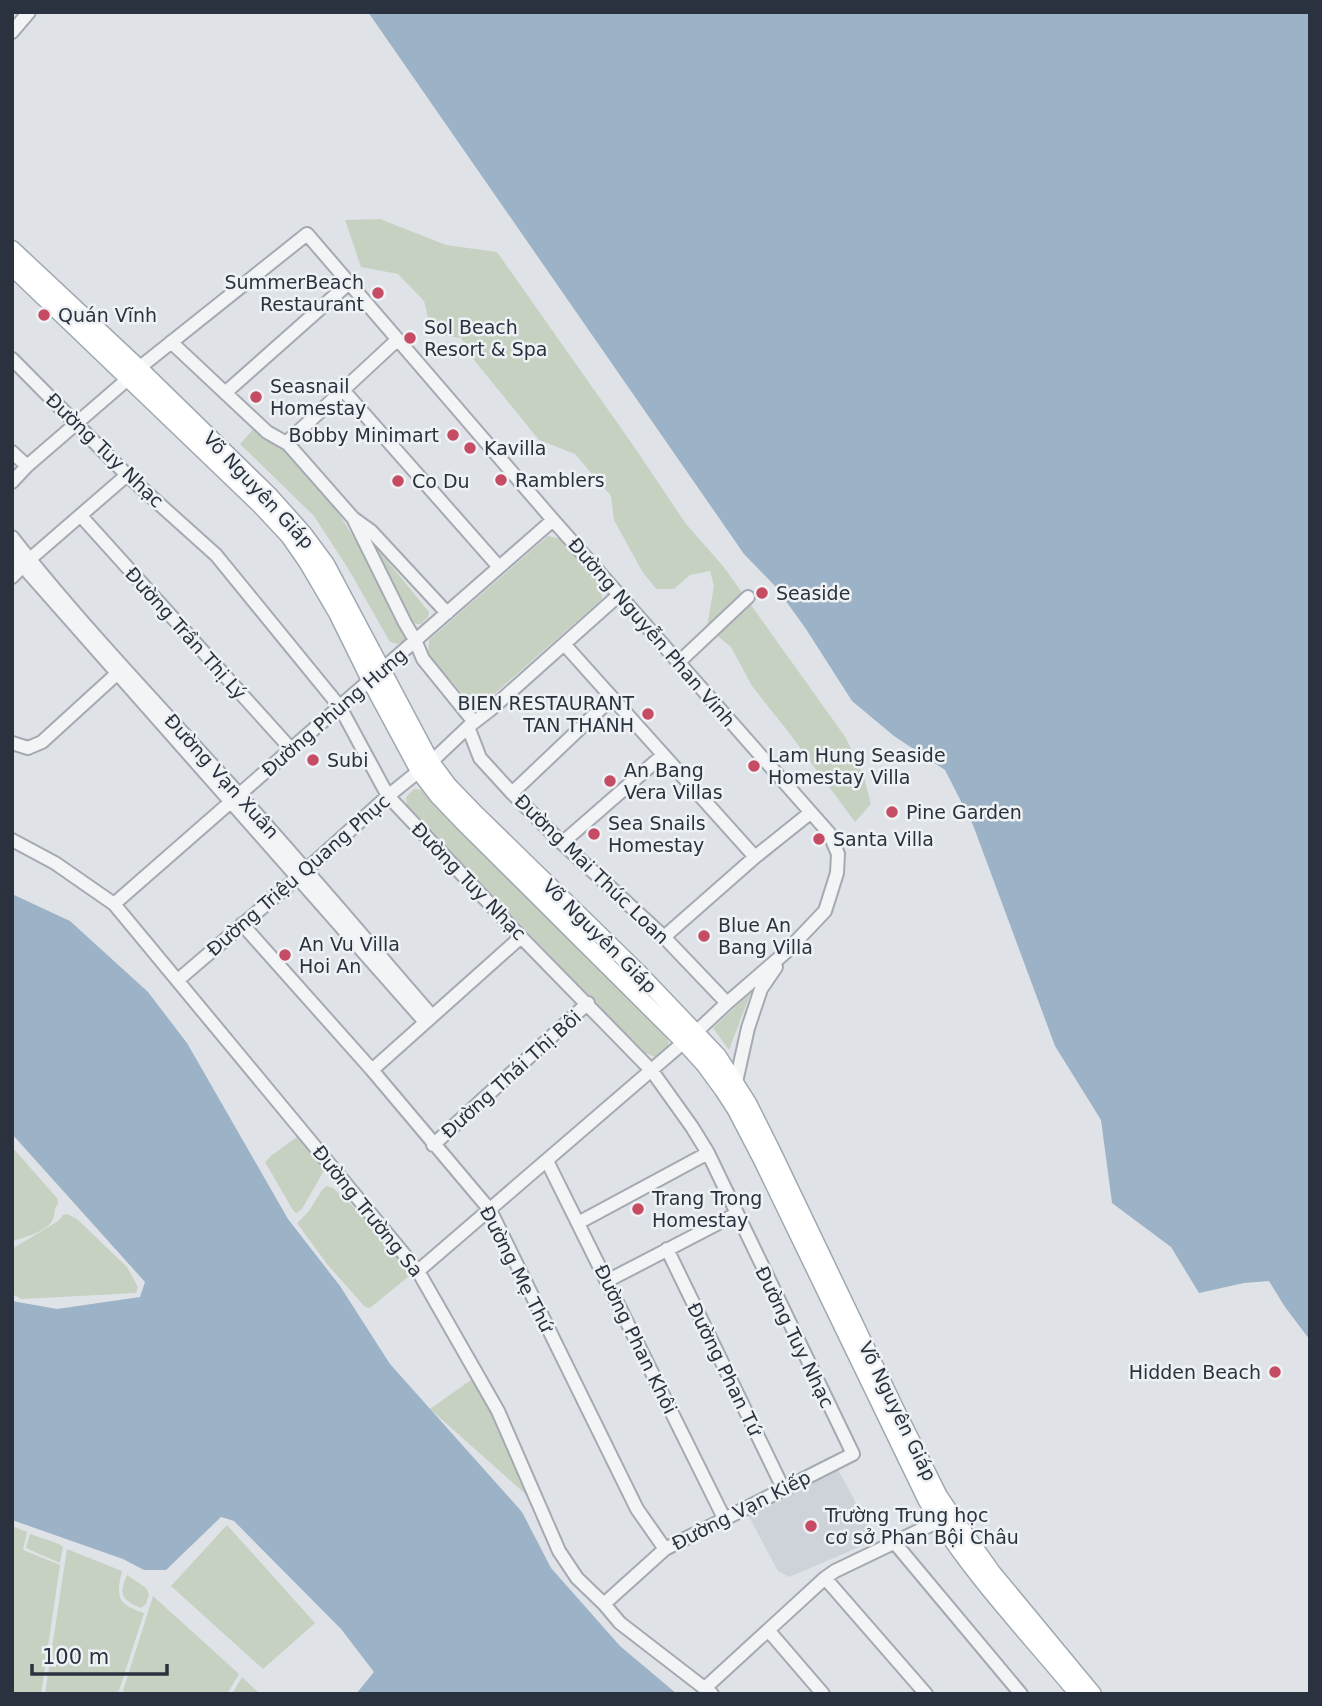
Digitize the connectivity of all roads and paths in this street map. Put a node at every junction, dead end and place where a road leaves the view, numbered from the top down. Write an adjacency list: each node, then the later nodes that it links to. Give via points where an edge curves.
1 (29, 12): 2 (street)
2 (12, 32)
3 (12, 249): 9 (main road, Võ Nguyên Giáp)
4 (12, 267): 9 (main road, Võ Nguyên Giáp)
5 (349, 283): 6 (street, Đường Nguyễn Phan Vinh); 7 (street, Đường Nguyễn Phan Vinh, via 307,234); 11 (street)
6 (397, 340): 10 (street); 20 (street, Đường Nguyễn Phan Vinh)
7 (171, 342): 9 (street); 11 (street, Đường Mai Thúc Loan)
8 (12, 359): 12 (street, Đường Tuy Nhạc)
9 (134, 373): 12 (street); 33 (main road, Võ Nguyên Giáp, via 289,536)
10 (343, 390): 13 (street); 24 (street)
11 (225, 393): 13 (street, Đường Mai Thúc Loan, via 267,432)
12 (77, 423): 15 (street); 16 (street, Đường Tuy Nhạc)
13 (286, 443): 19 (street, Đường Mai Thúc Loan)
14 (12, 452): 15 (street)
15 (27, 466): 17 (street)
16 (127, 475): 18 (street); 35 (street, Đường Tuy Nhạc, via 216,555)
17 (12, 482)
18 (81, 516): 23 (street); 38 (street, Đường Trần Thị Lý)
19 (353, 518): 28 (street, Đường Mai Thúc Loan); 29 (street, Đường Mai Thúc Loan)
20 (553, 520): 24 (street, Đường Phùng Hưng); 26 (street, Đường Nguyễn Phan Vinh)
21 (12, 537): 23 (street, Đường Vạn Xuân)
22 (12, 554): 23 (street, Đường Vạn Xuân)
23 (26, 563): 25 (street); 32 (street, Đường Vạn Xuân)
24 (499, 567): 28 (street, Đường Phùng Hưng)
25 (12, 577)
26 (620, 594): 30 (street, Đường Triệu Quang Phục); 31 (street, Đường Nguyễn Phan Vinh)
27 (748, 597): 31 (street)
28 (447, 613): 29 (street, Đường Phùng Hưng)
29 (415, 640): 33 (street, Đường Phùng Hưng); 36 (street, Đường Mai Thúc Loan, via 423,659)
30 (564, 644): 34 (street); 36 (street, Đường Triệu Quang Phục)
31 (679, 662): 44 (street, Đường Nguyễn Phan Vinh)
32 (120, 671): 37 (street, via 43,742 28,748); 43 (street, Đường Vạn Xuân)
33 (375, 676): 35 (street, Đường Phùng Hưng); 40 (main road, Võ Nguyên Giáp)
34 (612, 698): 39 (street); 41 (street)
35 (340, 707): 38 (street, Đường Phùng Hưng); 42 (street, Đường Tuy Nhạc)
36 (471, 725): 40 (street, Đường Triệu Quang Phục); 41 (street, Đường Mai Thúc Loan, via 480,758)
37 (12, 743)
38 (291, 749): 43 (street, Đường Phùng Hưng)
39 (663, 755): 46 (street); 47 (street)
40 (425, 767): 42 (street, Đường Triệu Quang Phục); 58 (main road, Võ Nguyên Giáp, via 438,796 461,820)
41 (512, 793): 46 (street, Đường Mai Thúc Loan)
42 (388, 796): 48 (street, Đường Triệu Quang Phục); 51 (street, Đường Tuy Nhạc)
43 (235, 798): 48 (street, Đường Vạn Xuân); 49 (street, Đường Phùng Hưng)
44 (810, 813): 47 (street); 53 (street, Đường Nguyễn Phan Vinh, via 829,833 838,854 837,873 825,911)
45 (12, 841): 49 (street, Đường Trường Sa, via 55,863)
46 (562, 843): 52 (street, Đường Mai Thúc Loan)
47 (755, 858): 52 (street)
48 (302, 874): 50 (street, Đường Triệu Quang Phục); 57 (street, Đường Vạn Xuân)
49 (114, 904): 54 (street, Đường Trường Sa)
50 (242, 924): 54 (street, Đường Triệu Quang Phục); 59 (street, Đường Mẹ Thứ)
51 (521, 937): 55 (street, Đường Tuy Nhạc); 57 (street)
52 (664, 937): 56 (street, Đường Mai Thúc Loan)
53 (786, 953): 56 (street, Đường Nguyễn Phan Vinh); 61 (street, via 761,989)
54 (178, 980): 69 (street, Đường Trường Sa)
55 (588, 1003): 60 (street, Đường Tuy Nhạc); 62 (street, Đường Thái Thị Bôi)
56 (727, 1003): 58 (street, Đường Nguyễn Phan Vinh)
57 (428, 1019): 59 (street)
58 (690, 1037): 60 (street, Đường Nguyễn Phan Vinh); 61 (main road, Võ Nguyên Giáp, via 718,1056); 74 (main road, Võ Nguyên Giáp, via 761,1158 927,1501)
59 (372, 1070): 62 (street, Đường Mẹ Thứ)
60 (652, 1071): 63 (street, Đường Tuy Nhạc); 64 (street, Đường Nguyễn Phan Vinh)
61 (736, 1083): 74 (main road, Võ Nguyên Giáp, via 939,1496)
62 (433, 1144): 65 (street, Đường Mẹ Thứ)
63 (708, 1153): 66 (street, Đường Tuy Nhạc); 67 (street)
64 (547, 1161): 65 (street, Đường Nguyễn Phan Vinh); 67 (street, Đường Phan Khôi)
65 (489, 1210): 69 (street, Đường Nguyễn Phan Vinh); 76 (street, Đường Mẹ Thứ, via 637,1509)
66 (736, 1214): 68 (street); 71 (street, Đường Tuy Nhạc)
67 (578, 1223): 70 (street, Đường Phan Khôi)
68 (667, 1249): 70 (street); 72 (street, Đường Phan Tứ)
69 (418, 1271): 78 (street, Đường Trường Sa, via 498,1411 559,1551 577,1578)
70 (607, 1281): 73 (street, Đường Phan Khôi)
71 (853, 1454): 72 (street, Đường Vạn Kiếp)
72 (783, 1488): 73 (street, Đường Vạn Kiếp)
73 (724, 1518): 76 (street, Đường Vạn Kiếp)
74 (945, 1518): 75 (street); 84 (main road, Võ Nguyên Giáp, via 980,1577); 85 (main road, Võ Nguyên Giáp)
75 (894, 1542): 77 (street); 83 (street)
76 (665, 1549): 78 (street, Đường Vạn Kiếp)
77 (825, 1578): 79 (street); 82 (street)
78 (604, 1604): 80 (street, Đường Trường Sa, via 620,1623)
79 (768, 1630): 80 (street); 81 (street)
80 (709, 1691)
81 (823, 1694)
82 (926, 1694)
83 (1021, 1694)
84 (1078, 1694)
85 (1093, 1694)

